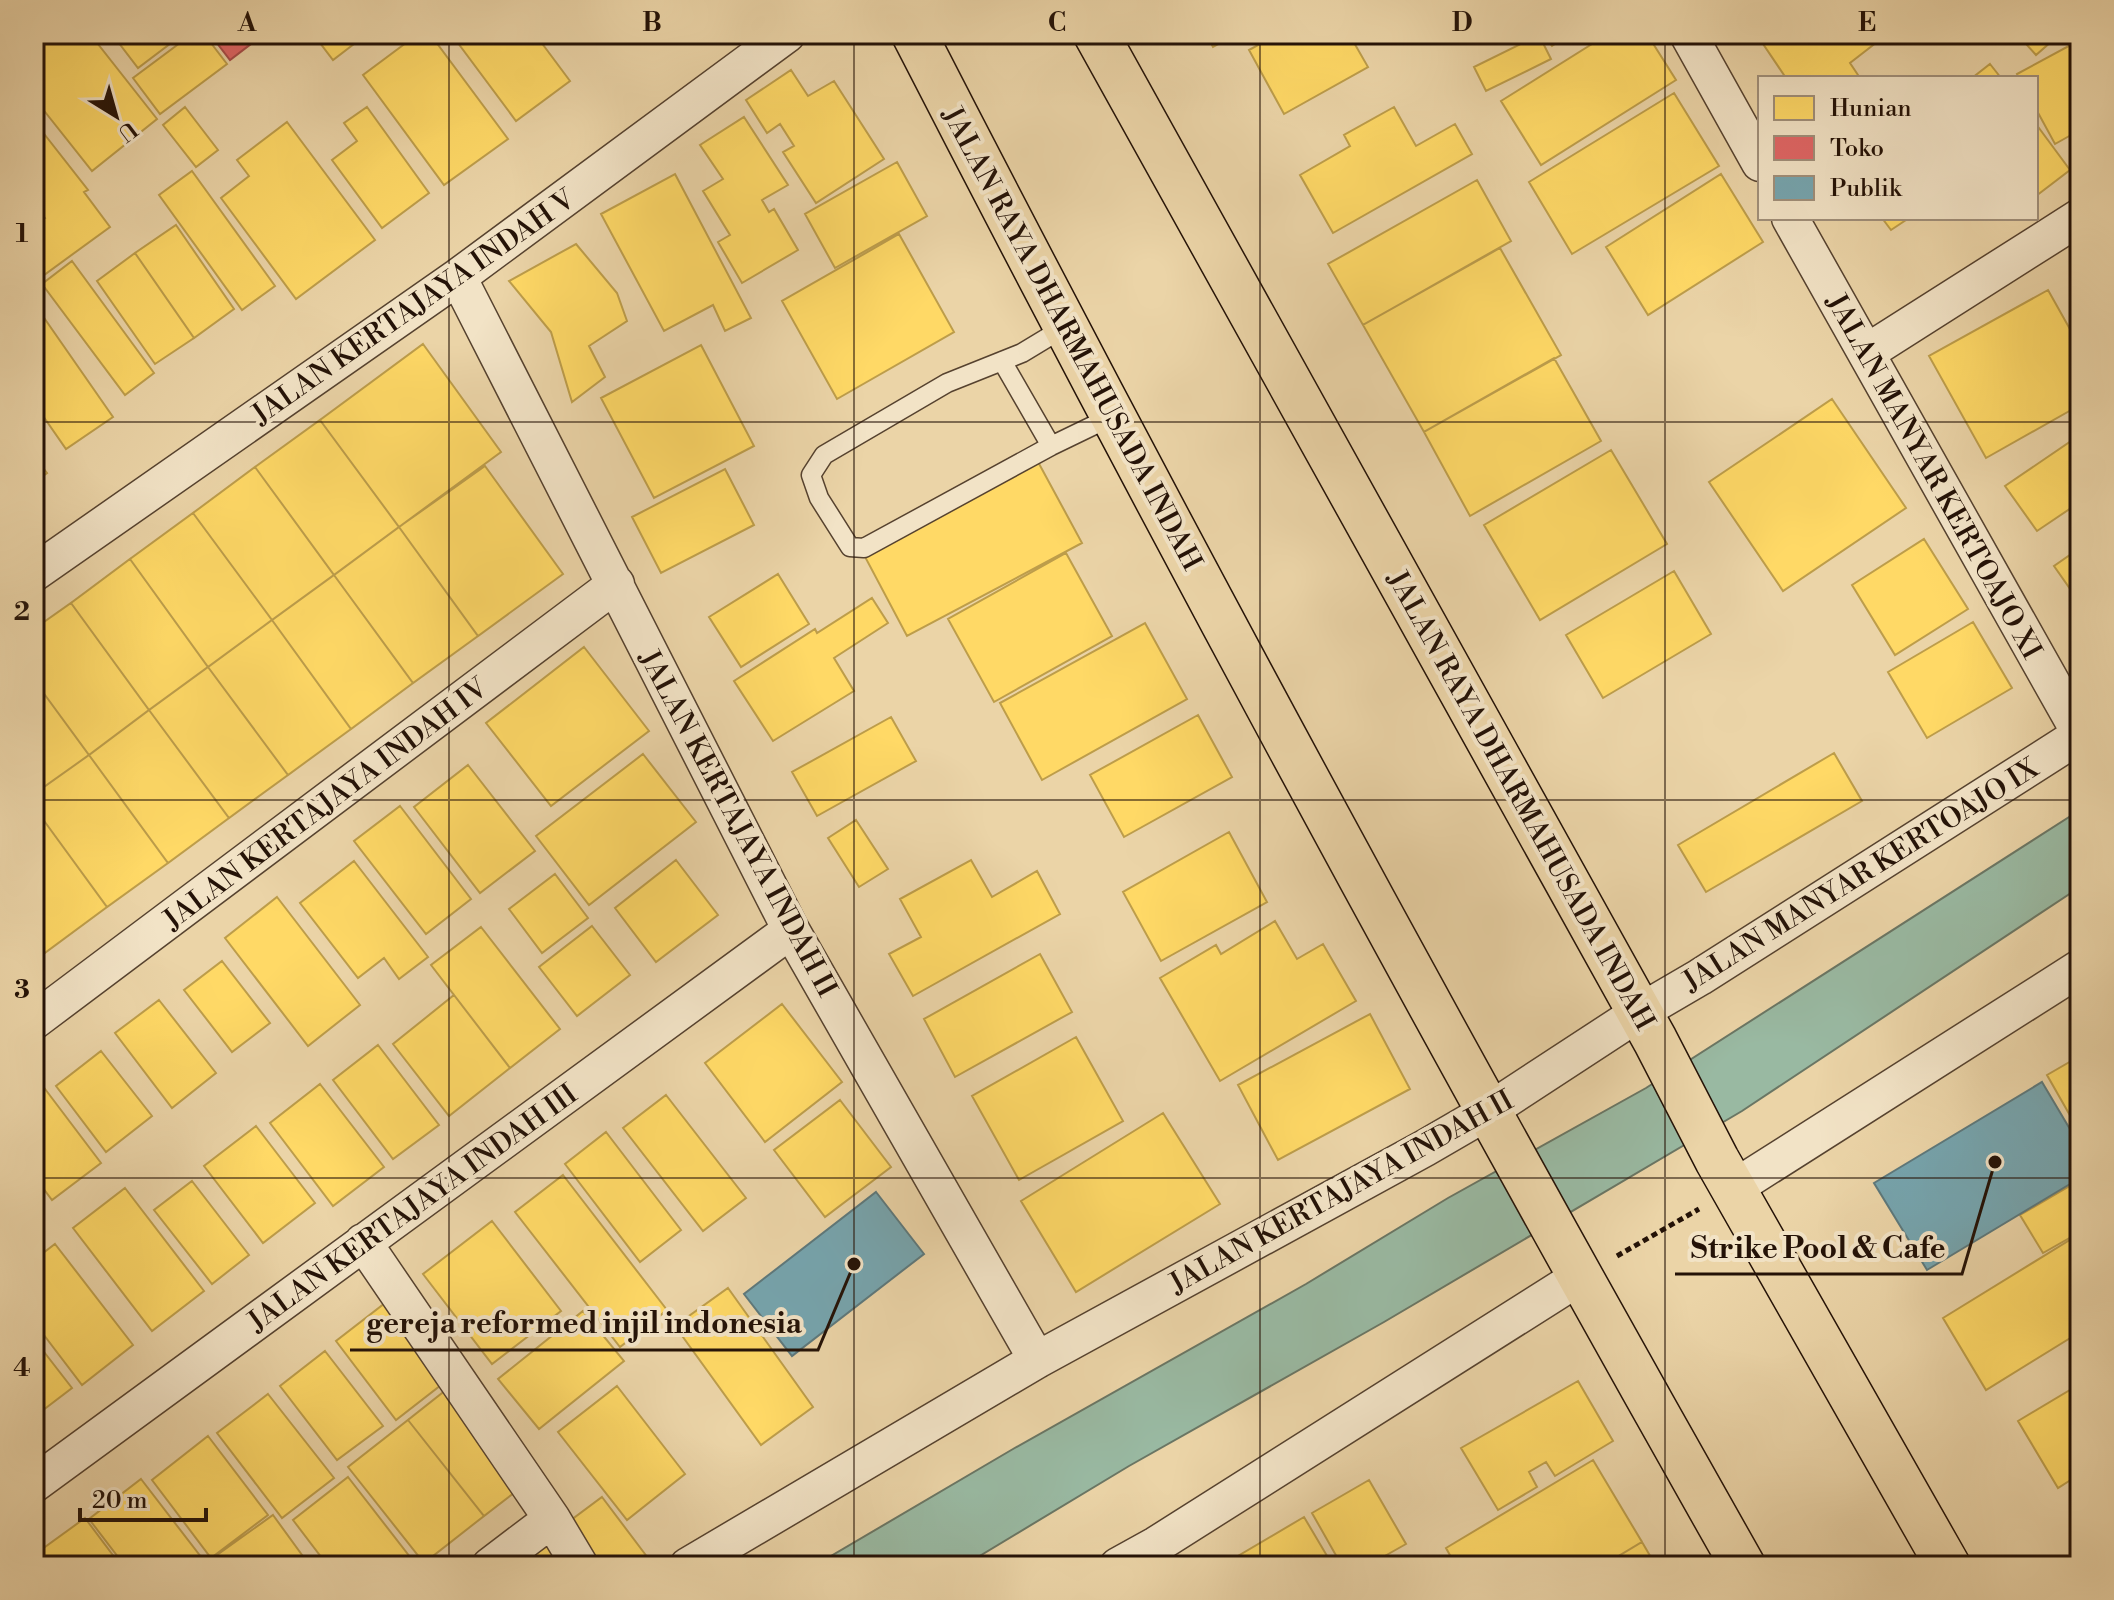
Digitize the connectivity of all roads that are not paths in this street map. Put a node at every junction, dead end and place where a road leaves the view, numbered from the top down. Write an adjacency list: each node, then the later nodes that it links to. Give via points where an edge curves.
1 (787, 34): 8 (street, JALAN KERTAJAYA INDAH V)
2 (914, 34): 9 (main road, JALAN RAYA DHARMAHUSADA INDAH)
3 (1096, 34): 20 (main road, JALAN RAYA DHARMAHUSADA INDAH)
4 (1688, 34): 5 (street)
5 (1758, 159)
6 (2080, 217): 10 (street)
7 (1791, 220): 10 (street, JALAN MANYAR KERTOAJO XI)
8 (458, 277): 14 (street, JALAN KERTAJAYA INDAH V); 15 (street, JALAN KERTAJAYA INDAH II)
9 (1065, 327): 11 (lane); 12 (main road, JALAN RAYA DHARMAHUSADA INDAH)
10 (1866, 353): 16 (street, JALAN MANYAR KERTOAJO XI)
11 (1002, 361): 13 (lane); 13 (lane, via 947,383 824,455 811,475 819,498 850,547 864,548)
12 (1113, 416): 13 (lane); 21 (main road, JALAN RAYA DHARMAHUSADA INDAH)
13 (1051, 446)
14 (34, 573)
15 (616, 584): 17 (street, JALAN KERTAJAYA INDAH II); 19 (street, JALAN KERTAJAYA INDAH IV)
16 (2080, 734): 20 (street, JALAN MANYAR KERTOAJO IX, via 1700,977)
17 (791, 930): 23 (street, JALAN KERTAJAYA INDAH III); 25 (street, JALAN KERTAJAYA INDAH II)
18 (2080, 968): 22 (street)
19 (34, 1021)
20 (1647, 1026): 21 (street, JALAN KERTAJAYA INDAH II); 22 (main road, JALAN RAYA DHARMAHUSADA INDAH)
21 (1494, 1124): 24 (main road, JALAN RAYA DHARMAHUSADA INDAH); 25 (street, JALAN KERTAJAYA INDAH II)
22 (1726, 1174): 34 (main road, JALAN RAYA DHARMAHUSADA INDAH)
23 (363, 1242): 26 (street, JALAN KERTAJAYA INDAH III); 27 (street)
24 (1572, 1258): 28 (street); 33 (main road, JALAN RAYA DHARMAHUSADA INDAH)
25 (1037, 1360): 31 (street, JALAN KERTAJAYA INDAH II)
26 (34, 1484)
27 (552, 1519): 29 (street); 30 (street)
28 (1161, 1556): 32 (street)
29 (490, 1566)
30 (580, 1566)
31 (688, 1566)
32 (1118, 1566)
33 (1743, 1566)
34 (1948, 1566)

